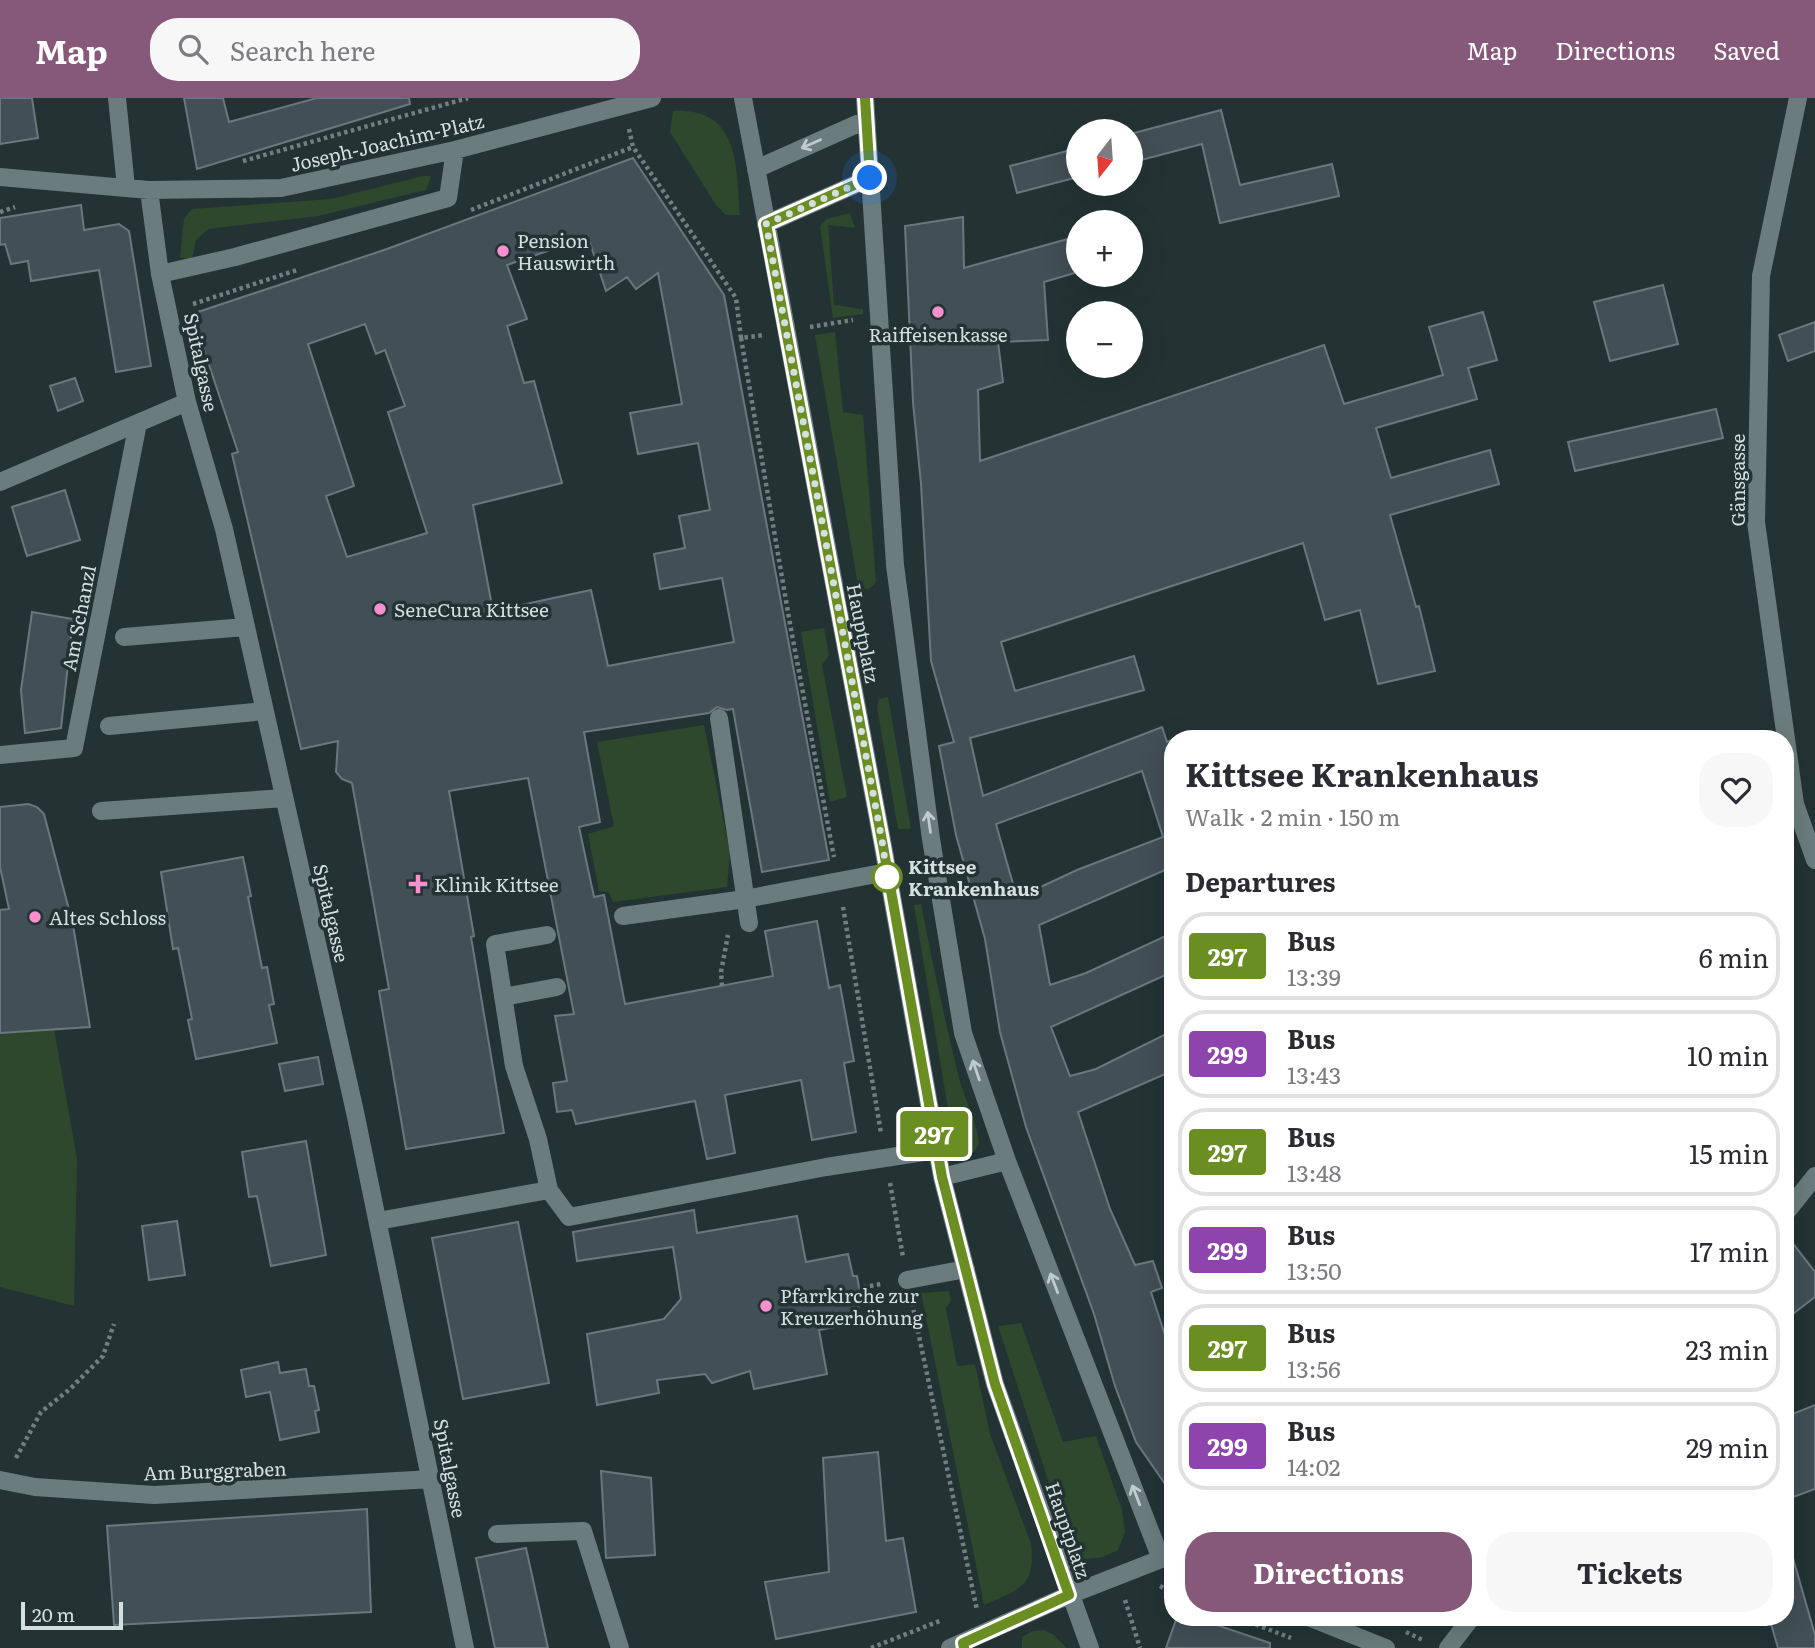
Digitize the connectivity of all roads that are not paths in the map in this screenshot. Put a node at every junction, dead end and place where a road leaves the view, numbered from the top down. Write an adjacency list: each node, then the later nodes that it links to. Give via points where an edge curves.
1 (117, 98): 11 (street)
2 (652, 98): 7 (street, Joseph-Joachim-Platz)
3 (743, 98): 8 (street, Hauptplatz)
4 (865, 98): 6 (street, Hauptplatz)
5 (1798, 98): 23 (street, Gänsgasse, via 1761,276 1756,522)
6 (866, 120): 8 (street, one-way to 8); 10 (street, Hauptplatz)
7 (455, 150): 12 (street, Joseph-Joachim-Platz, via 281,188); 14 (street, via 448,198)
8 (756, 169): 13 (street, Hauptplatz)
9 (0, 177): 11 (street, Joseph-Joachim-Platz)
10 (870, 178): 13 (street); 37 (street, Hauptplatz, one-way to 10, via 963,1032 932,839 895,565)
11 (126, 187): 12 (street, Joseph-Joachim-Platz)
12 (149, 190): 14 (street, Spitalgasse)
13 (766, 224): 29 (street, Hauptplatz)
14 (160, 274): 15 (street, Spitalgasse)
15 (187, 402): 16 (street); 18 (street, Spitalgasse, via 224,529)
16 (138, 424): 17 (street); 24 (street, Am Schanzl, via 74,748)
17 (0, 482)
18 (246, 627): 19 (street); 20 (street, Spitalgasse)
19 (124, 637)
20 (265, 711): 22 (street); 26 (street, Spitalgasse)
21 (719, 718): 30 (street)
22 (108, 726)
23 (1785, 730)
24 (0, 755)
25 (1794, 797): 28 (street, Gänsgasse)
26 (284, 798): 27 (street); 42 (street, Spitalgasse)
27 (101, 811)
28 (1815, 860)
29 (887, 872): 30 (street); 36 (street, Hauptplatz)
30 (740, 900): 31 (street); 32 (street)
31 (623, 916)
32 (749, 923)
33 (547, 935): 35 (street, via 495,944)
34 (557, 987): 35 (street)
35 (503, 997): 40 (street, via 514,1066)
36 (937, 1150): 39 (street, Hauptplatz); 40 (street, via 569,1217)
37 (1007, 1161): 39 (street); 48 (street, Hauptplatz, one-way to 37)
38 (1815, 1175): 41 (street)
39 (942, 1177): 43 (street, Hauptplatz)
40 (549, 1190): 42 (street)
41 (1794, 1202)
42 (378, 1220): 45 (street, Spitalgasse)
43 (966, 1269): 44 (street); 50 (street, Hauptplatz, via 995,1384)
44 (907, 1280)
45 (432, 1479): 46 (street, Am Burggraben, via 154,1495 35,1488); 54 (street, Spitalgasse)
46 (2, 1480)
47 (497, 1534): 55 (street, via 583,1531)
48 (1164, 1554)
49 (1164, 1562): 50 (street, Hauptplatz)
50 (1069, 1595): 53 (street); 56 (street)
51 (1331, 1626): 57 (street)
52 (1465, 1626): 58 (street)
53 (959, 1646)
54 (465, 1648)
55 (616, 1648)
56 (1090, 1648)
57 (1386, 1648)
58 (1448, 1648)

